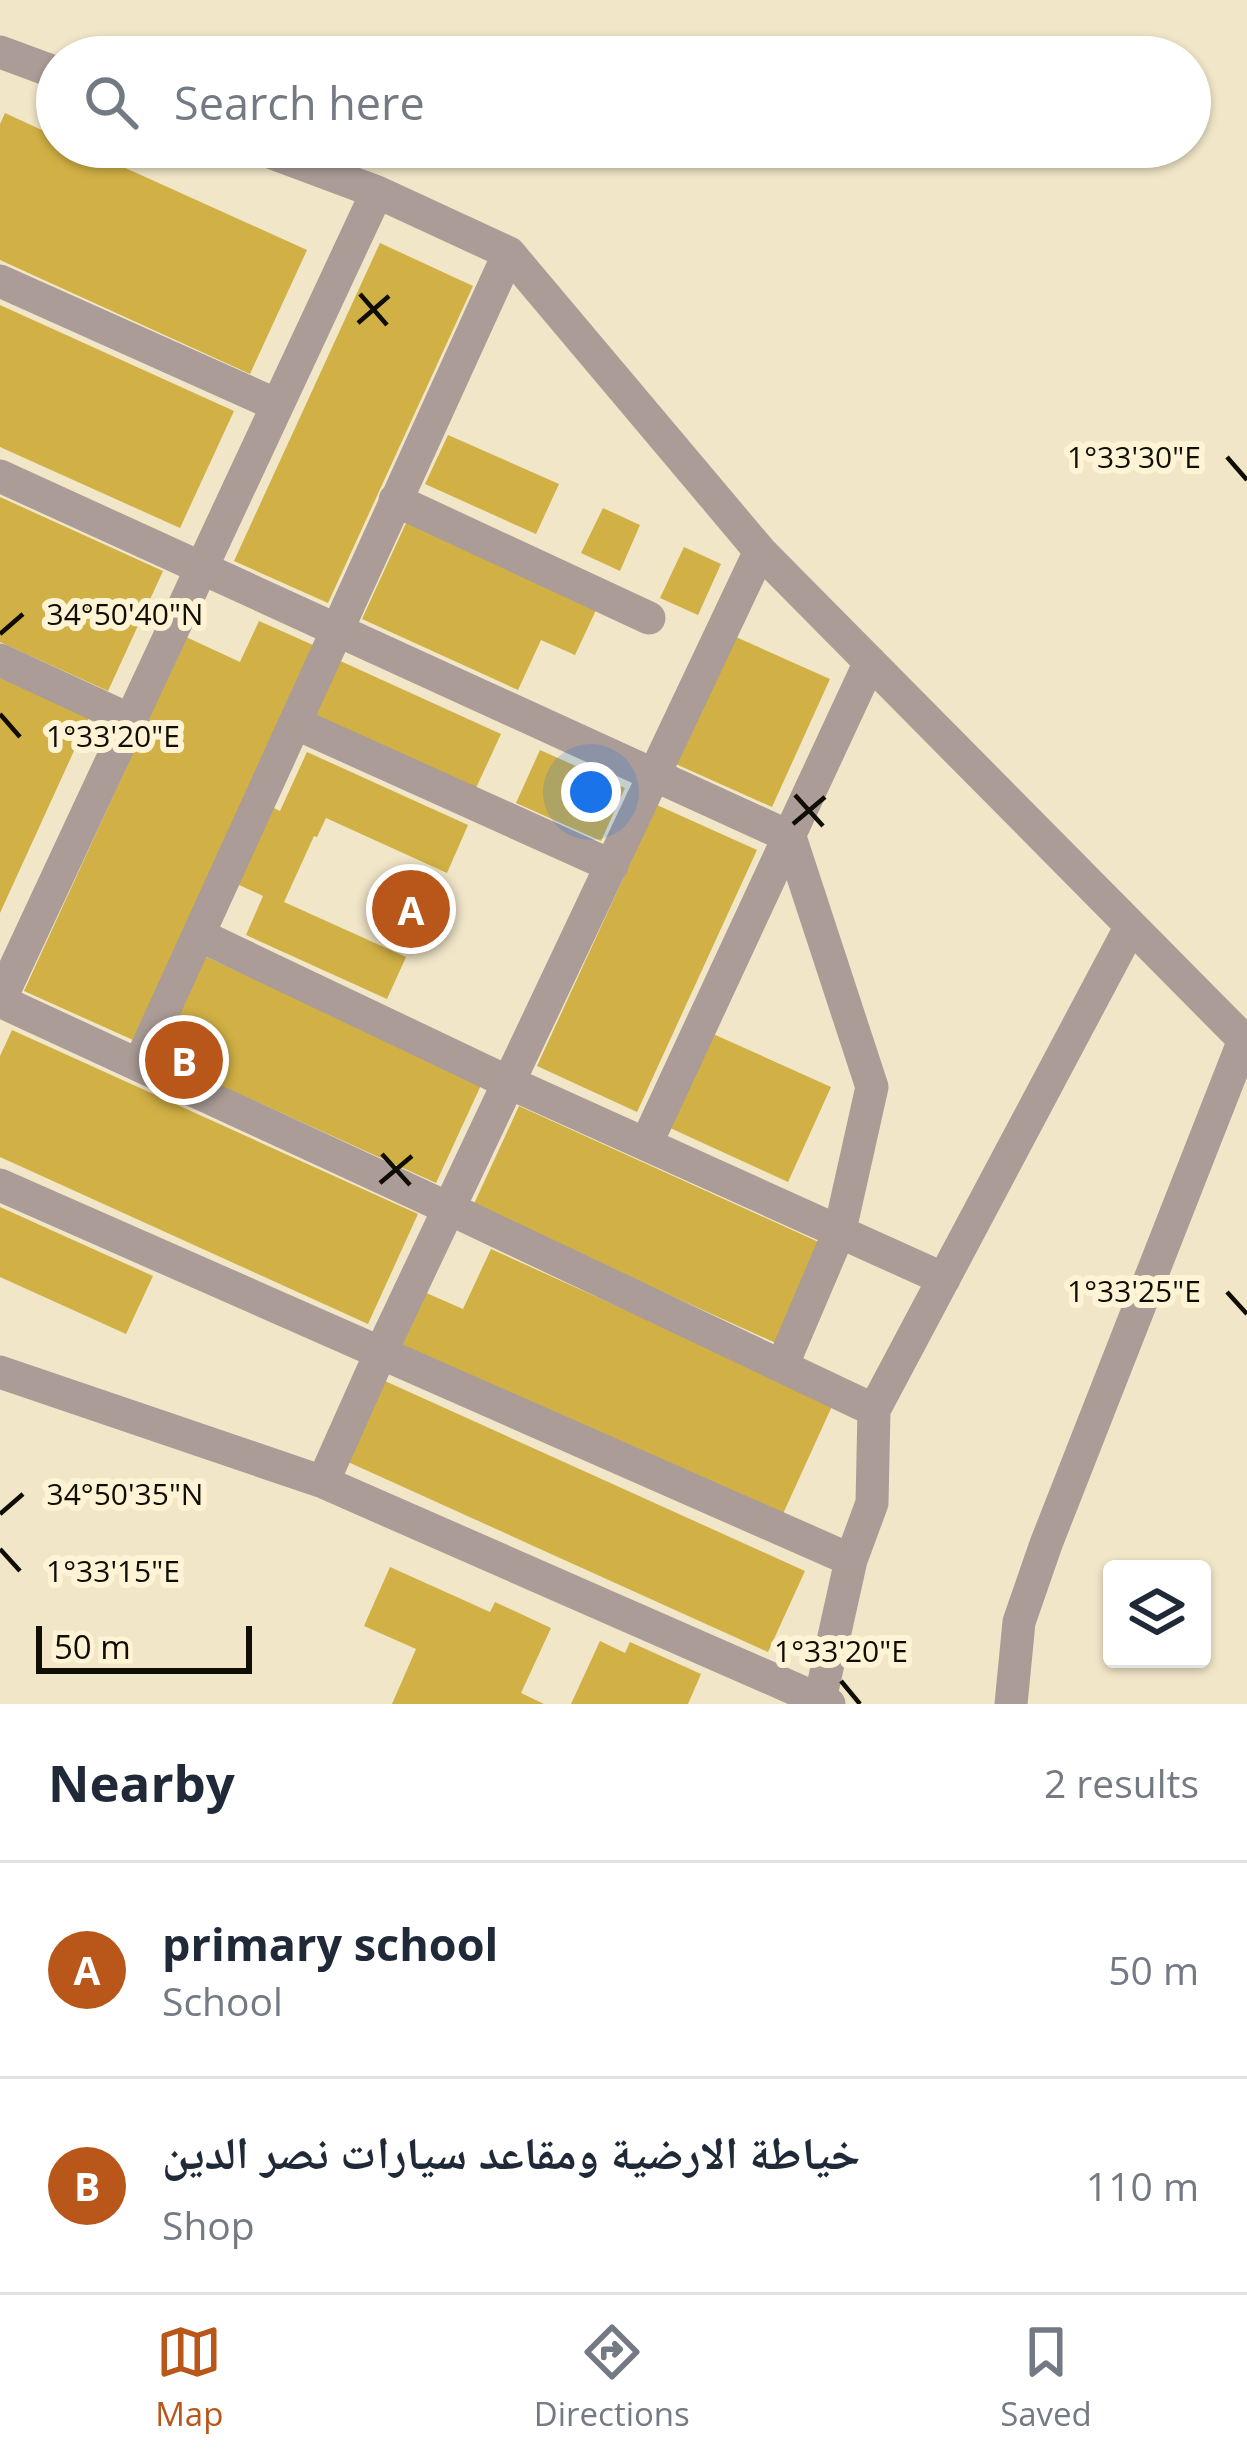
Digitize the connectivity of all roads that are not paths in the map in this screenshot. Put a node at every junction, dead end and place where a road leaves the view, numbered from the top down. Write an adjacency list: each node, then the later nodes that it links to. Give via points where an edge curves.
1 (3, 61): 2 (street)
2 (36, 68)
3 (312, 168): 4 (street)
4 (377, 192): 5 (street); 7 (street)
5 (509, 253): 9 (street); 10 (street)
6 (0, 281): 7 (street)
7 (277, 406): 11 (street)
8 (0, 476): 11 (street)
9 (395, 500): 12 (street); 13 (street)
10 (760, 551): 15 (street); 18 (street)
11 (201, 570): 13 (street); 16 (street)
12 (649, 618)
13 (335, 630): 17 (street); 18 (street)
14 (0, 660): 16 (street)
15 (870, 662): 19 (street); 21 (street)
16 (130, 720): 23 (street)
17 (295, 723): 20 (street); 22 (street)
18 (655, 774): 19 (street); 20 (street)
19 (790, 836): 26 (street); 29 (street, via 872,1088)
20 (612, 866): 25 (street)
21 (1131, 926): 30 (street); 38 (street, via 1244,1040 1039,1564 1019,1622)
22 (199, 935): 24 (street); 25 (street)
23 (0, 1000): 24 (street)
24 (139, 1065): 28 (street)
25 (510, 1083): 26 (street); 28 (street)
26 (646, 1144): 29 (street)
27 (0, 1185): 31 (street)
28 (450, 1209): 31 (street); 32 (street)
29 (839, 1230): 30 (street); 32 (street)
30 (944, 1279): 34 (street)
31 (381, 1352): 35 (street); 36 (street)
32 (782, 1366): 34 (street)
33 (0, 1372): 35 (street)
34 (874, 1410): 36 (street, via 872,1503)
35 (323, 1482): 37 (street)
36 (851, 1560): 37 (street)
37 (822, 1703)
38 (1011, 1704)

